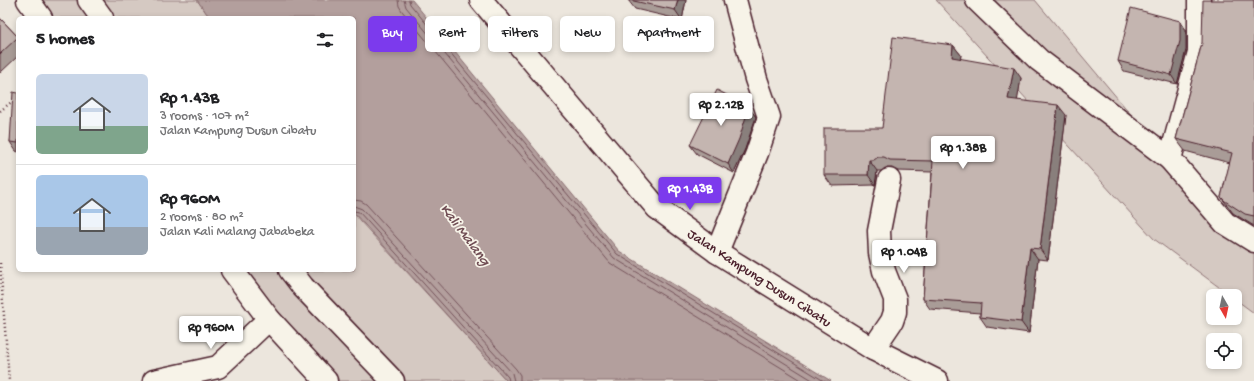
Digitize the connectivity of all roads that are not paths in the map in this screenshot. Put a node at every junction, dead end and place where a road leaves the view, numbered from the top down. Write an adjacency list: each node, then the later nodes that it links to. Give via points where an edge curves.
1 (28, 0): 7 (street)
2 (89, 0): 8 (street)
3 (481, 0): 12 (street, Jalan Kampung Dusun Cibatu, via 657,208)
4 (736, 0): 12 (street, via 756,79 769,117)
5 (977, 0): 9 (street, via 1039,60)
6 (1199, 0): 9 (street, via 1199,52)
7 (40, 16)
8 (101, 16)
9 (1170, 159): 11 (street, via 1225,223)
10 (889, 180): 16 (street, via 879,231 880,253 895,299 895,312 892,321)
11 (1254, 241)
12 (717, 252): 16 (street, Jalan Kampung Dusun Cibatu)
13 (234, 272): 15 (street)
14 (292, 272): 20 (street)
15 (269, 319): 17 (street); 19 (street)
16 (873, 349): 21 (street, Jalan Kampung Dusun Cibatu)
17 (217, 374): 18 (street)
18 (154, 381)
19 (326, 381)
20 (393, 381)
21 (937, 381)

